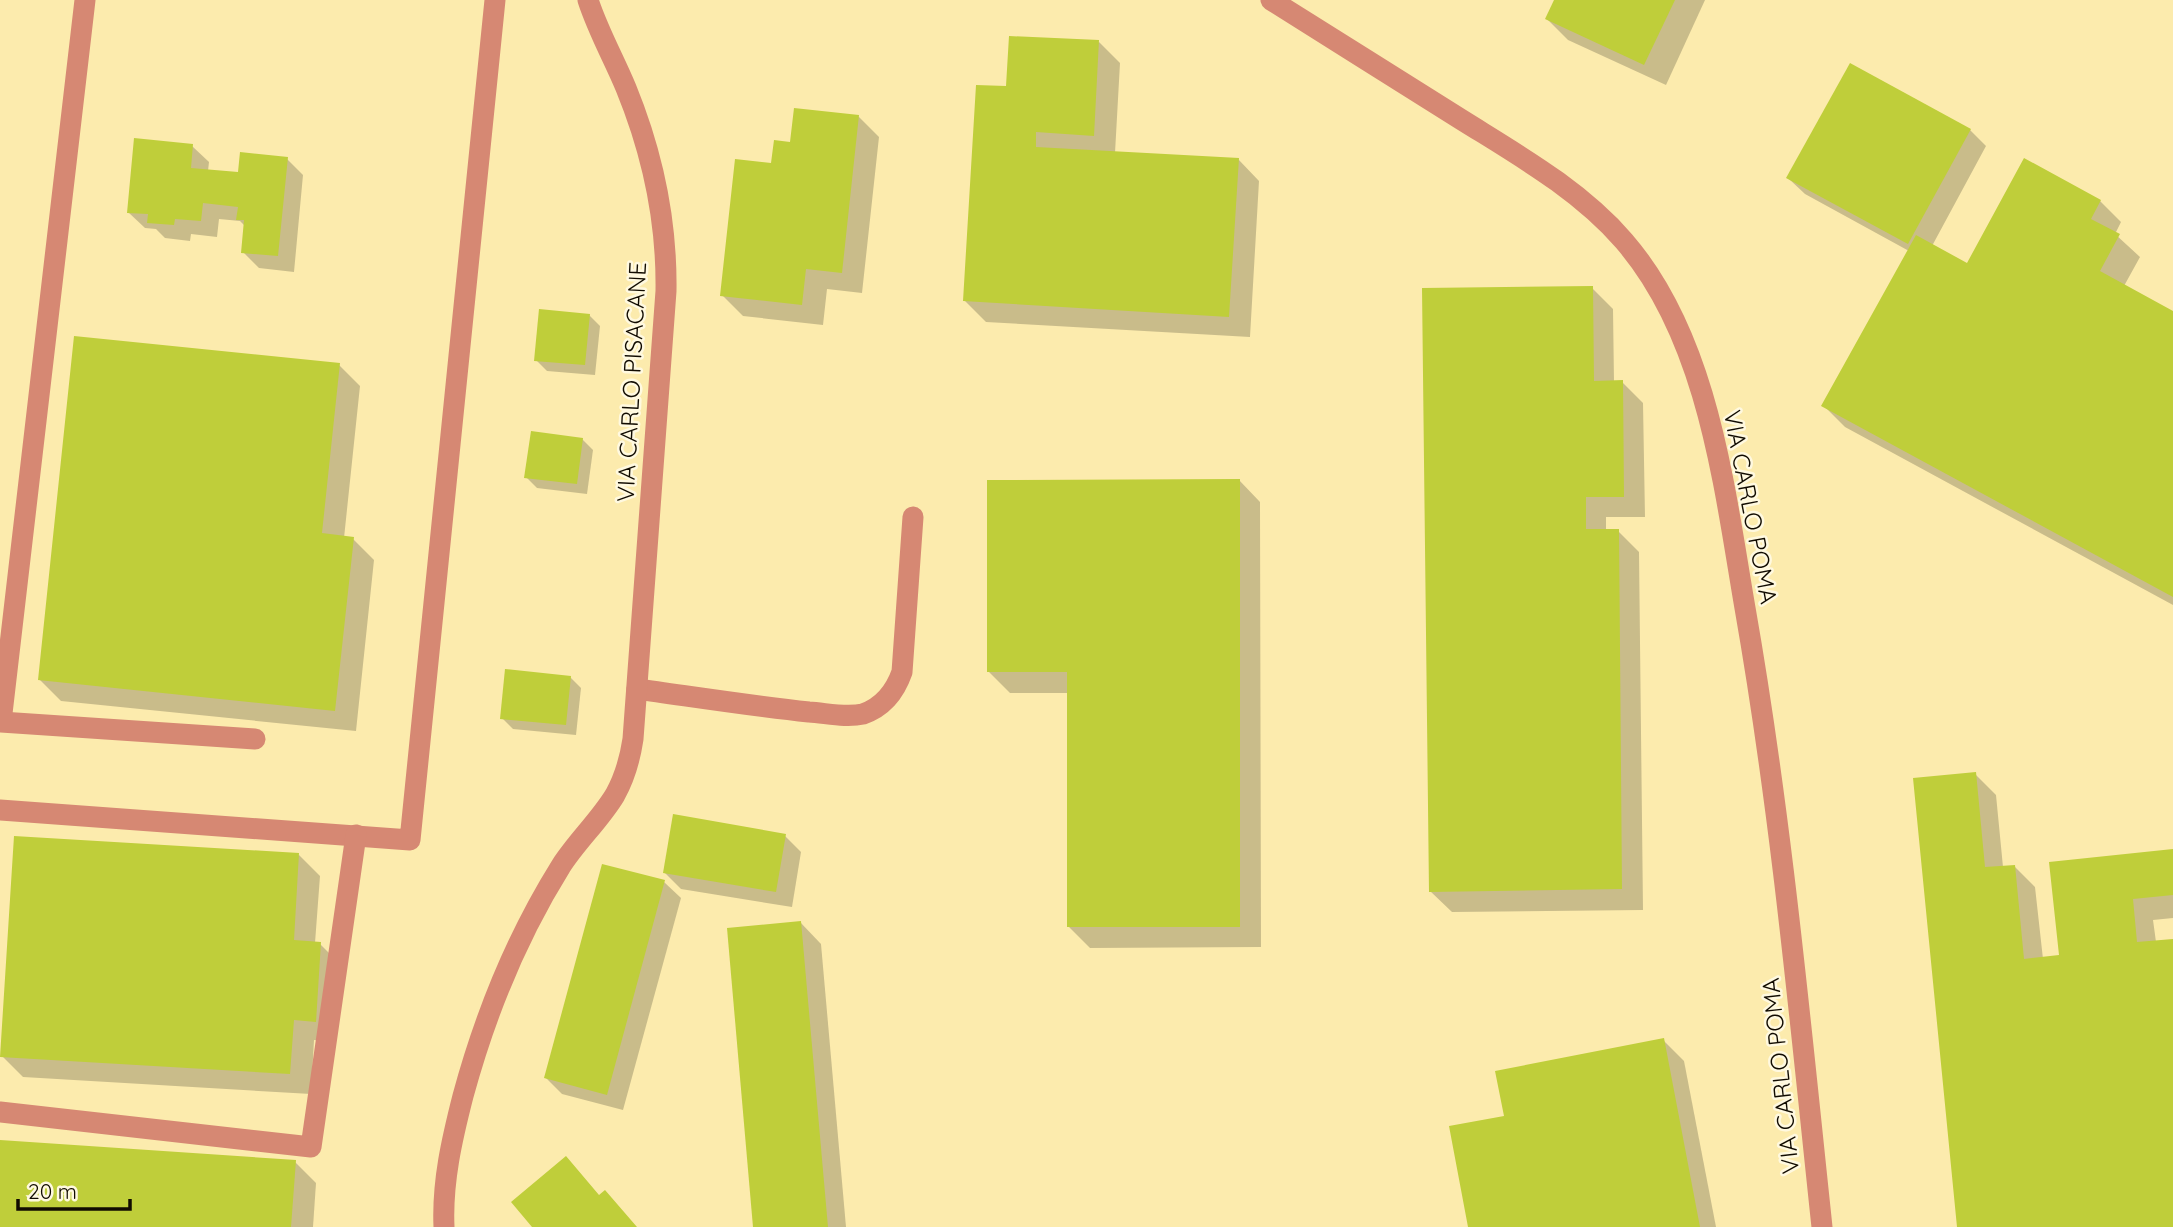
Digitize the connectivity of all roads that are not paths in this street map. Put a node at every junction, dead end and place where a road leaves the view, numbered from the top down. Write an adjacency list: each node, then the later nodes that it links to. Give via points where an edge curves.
1 (85, 0): 7 (street, via 1,722)
2 (495, 0): 9 (street, via 410,840)
3 (588, 0): 6 (street, VIA CARLO PISACANE, via 639,122 664,226 666,291)
4 (1271, 0): 12 (street, VIA CARLO POMA, via 1530,163 1590,208 1638,258 1675,322 1710,427 1756,669 1782,849)
5 (913, 517): 6 (street, via 902,672 883,703 861,714 838,715)
6 (637, 689): 11 (street, VIA CARLO PISACANE, via 634,739 623,779 548,887 494,1001 454,1133 445,1184)
7 (255, 739)
8 (0, 810): 9 (street)
9 (356, 835): 10 (street, via 311,1147)
10 (0, 1112)
11 (444, 1227)
12 (1822, 1227)

